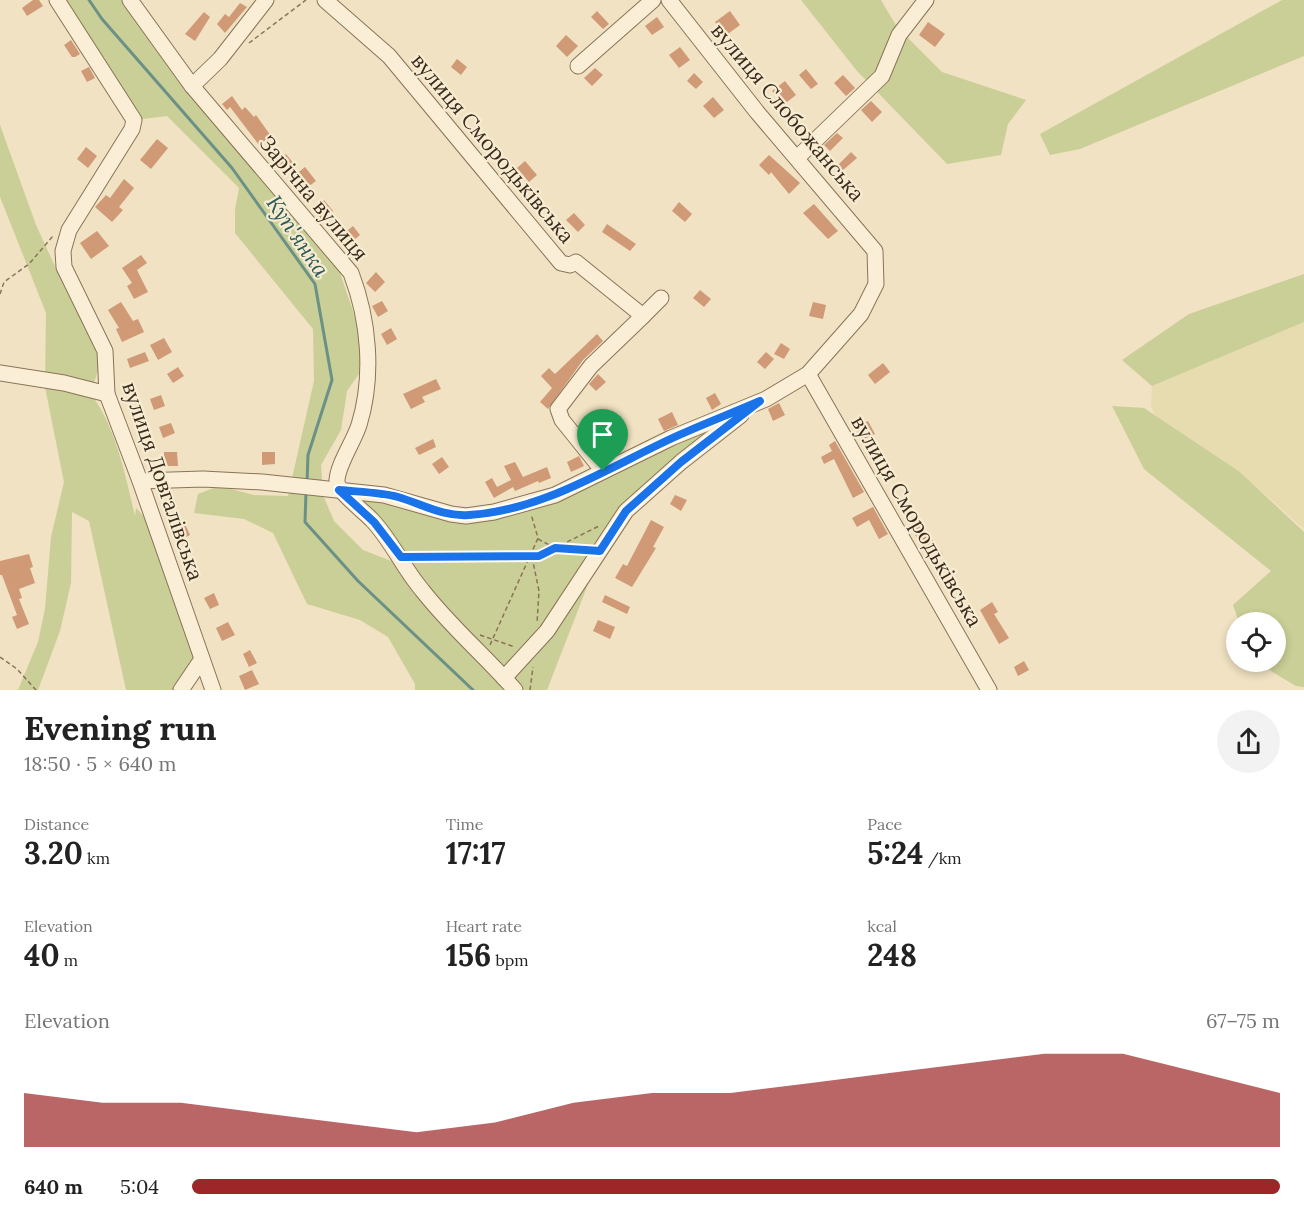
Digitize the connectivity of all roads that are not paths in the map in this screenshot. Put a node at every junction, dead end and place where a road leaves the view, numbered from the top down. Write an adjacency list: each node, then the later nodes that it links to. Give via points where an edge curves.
1 (57, 0): 15 (street, вулиця Довгалівська, via 134,120 69,230 63,251 64,267 105,351)
2 (130, 0): 9 (street, Зарічна вулиця)
3 (266, 0): 9 (street, via 220,59)
4 (325, 0): 12 (street, вулиця Смородьківська, via 389,57 561,263 576,262)
5 (653, 0): 8 (street)
6 (669, 0): 10 (street, вулиця Слобожанська)
7 (926, 0): 10 (street, via 899,35 882,76)
8 (578, 66)
9 (192, 86): 19 (street, Зарічна вулиця, via 351,273 361,298 367,328 363,408 337,480)
10 (797, 158): 14 (street, вулиця Слобожанська, via 875,251 876,284 861,314)
11 (661, 298): 12 (street)
12 (643, 316): 17 (street, via 591,366 558,409 561,420)
13 (0, 373): 15 (street)
14 (808, 374): 16 (street); 25 (street, вулиця Смородьківська)
15 (107, 394): 18 (street, вулиця Довгалівська)
16 (760, 401): 17 (street); 21 (street, via 626,511 530,660)
17 (603, 471): 19 (street, via 529,504 466,516 434,511 398,497)
18 (140, 481): 19 (street, via 203,479); 20 (street, вулиця Довгалівська)
19 (339, 490): 21 (street, via 374,522 421,590)
20 (202, 659): 22 (street); 23 (street, вулиця Довгалівська)
21 (504, 678): 24 (street)
22 (181, 690)
23 (213, 690)
24 (515, 690)
25 (989, 690)

